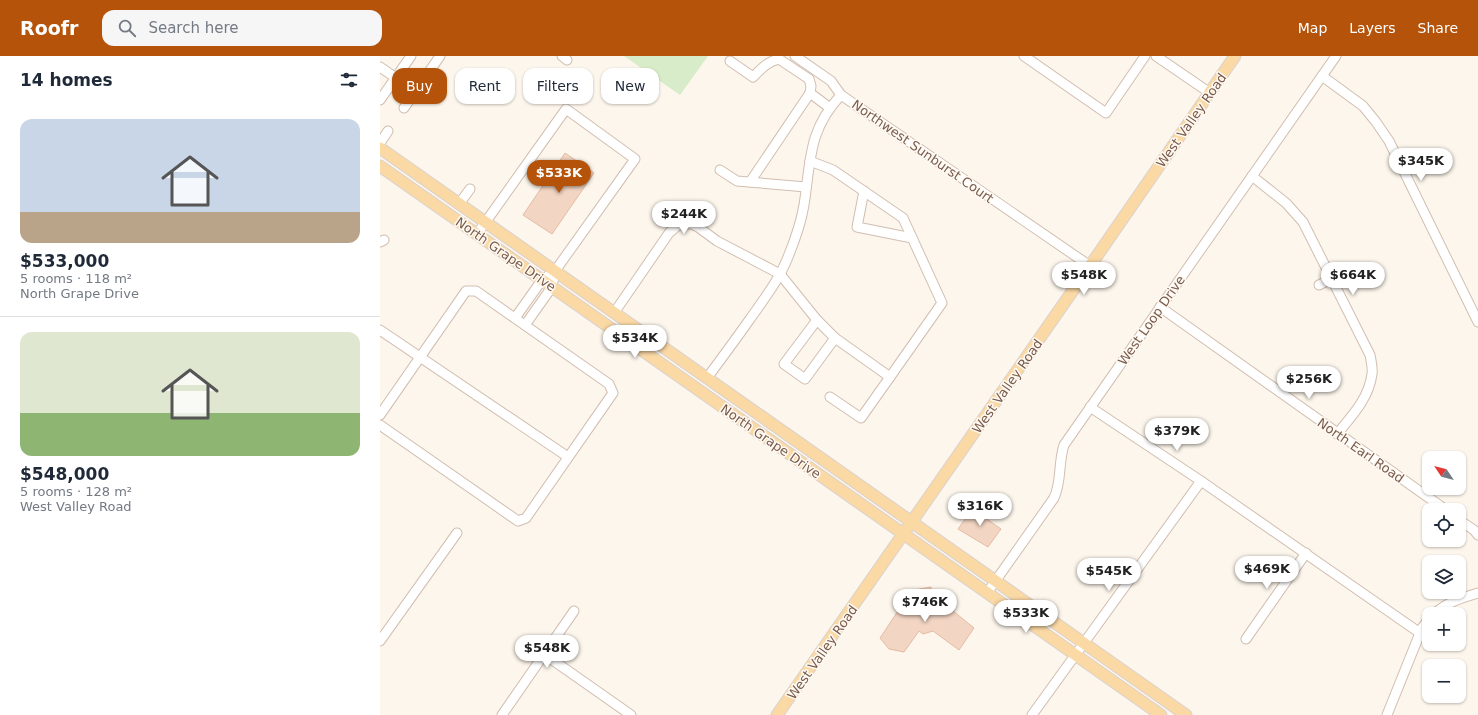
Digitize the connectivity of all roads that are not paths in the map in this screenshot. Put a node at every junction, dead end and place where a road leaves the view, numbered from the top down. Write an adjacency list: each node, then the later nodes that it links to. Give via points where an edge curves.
1 (411, 56): 11 (street)
2 (440, 56): 19 (street)
3 (795, 56): 17 (street, via 831,81)
4 (1024, 56): 5 (street, via 1106,116)
5 (1145, 56)
6 (1156, 56): 16 (street)
7 (1236, 56): 16 (main road, West Valley Road)
8 (1336, 56): 13 (street, West Loop Drive)
9 (730, 61): 15 (street, via 753,77 766,64 779,59 809,79)
10 (380, 67): 12 (street)
11 (403, 68)
12 (392, 75)
13 (1322, 76): 27 (street, West Loop Drive); 47 (street, via 1363,106 1389,141)
14 (392, 84): 18 (street)
15 (810, 93): 20 (street); 28 (street)
16 (1210, 93): 36 (main road, West Valley Road)
17 (842, 95): 20 (street, Northwest Sunburst Court); 36 (street, Northwest Sunburst Court)
18 (380, 100)
19 (404, 108)
20 (830, 108): 24 (street, Northwest Sunburst Court, via 819,126)
21 (388, 130): 22 (street)
22 (380, 143)
23 (380, 148): 32 (main road, North Grape Drive)
24 (810, 161): 29 (street, Northwest Sunburst Court); 31 (street, via 833,170)
25 (380, 166): 34 (main road, North Grape Drive)
26 (720, 170): 28 (street, via 737,181)
27 (1252, 176): 39 (street, via 1286,203 1303,222); 43 (street, West Loop Drive)
28 (750, 182): 29 (street)
29 (806, 187): 38 (street, Northwest Sunburst Court, via 798,229)
30 (470, 189): 32 (street)
31 (864, 191): 35 (street, via 903,218); 35 (street, via 857,227)
32 (459, 204): 33 (main road, North Grape Drive)
33 (485, 222): 34 (street); 37 (main road, North Grape Drive); 37 (street, via 566,109 635,159)
34 (477, 234): 40 (main road, North Grape Drive)
35 (912, 238): 52 (street, via 942,303)
36 (1090, 266): 62 (main road, West Valley Road)
37 (555, 271): 40 (street); 42 (street); 44 (main road, North Grape Drive)
38 (780, 274): 44 (street, via 717,241 698,227 679,223 669,233); 46 (street); 53 (street, Northwest Sunburst Court)
39 (1333, 278): 41 (street); 58 (street, via 1370,355 1372,373 1368,391)
40 (542, 280): 42 (main road, North Grape Drive); 45 (street)
41 (1319, 285)
42 (552, 287): 48 (street); 65 (main road, North Grape Drive)
43 (1160, 307): 55 (street, West Loop Drive); 58 (street, North Earl Road)
44 (614, 313): 53 (main road, North Grape Drive)
45 (515, 318): 48 (street); 51 (street, via 470,287)
46 (817, 320): 50 (street); 50 (street, via 784,364 805,379)
47 (1478, 322)
48 (525, 325): 59 (street, via 615,388)
49 (380, 330): 51 (street)
50 (835, 338): 52 (street)
51 (420, 357): 56 (street); 59 (street)
52 (890, 377): 54 (street, via 861,418)
53 (707, 378): 62 (main road, North Grape Drive)
54 (830, 397)
55 (1090, 407): 60 (street); 68 (street, West Loop Drive, via 1060,456 1059,488 1054,498)
56 (380, 415)
57 (380, 426): 59 (street, via 518,522 526,518)
58 (1338, 434): 61 (street, North Earl Road)
59 (568, 457)
60 (1202, 481): 67 (street); 77 (street)
61 (1436, 503)
62 (912, 522): 65 (main road, West Valley Road); 68 (main road, North Grape Drive)
63 (1466, 525): 66 (street)
64 (457, 533): 76 (street)
65 (904, 534): 69 (main road, North Grape Drive); 82 (main road, West Valley Road)
66 (1478, 535)
67 (1306, 553): 74 (street); 75 (street)
68 (996, 582): 69 (street, West Loop Drive); 77 (main road, North Grape Drive)
69 (987, 593): 79 (main road, North Grape Drive)
70 (1478, 593): 71 (street)
71 (1443, 607)
72 (574, 611): 78 (street)
73 (1422, 628): 74 (street)
74 (1420, 633): 86 (street)
75 (1246, 639)
76 (380, 641)
77 (1084, 644): 79 (street); 85 (main road, North Grape Drive)
78 (544, 654): 80 (street); 81 (street)
79 (1076, 654): 83 (street); 84 (main road, North Grape Drive)
80 (502, 715)
81 (631, 715)
82 (777, 715)
83 (1032, 715)
84 (1161, 715)
85 (1186, 715)
86 (1387, 715)

